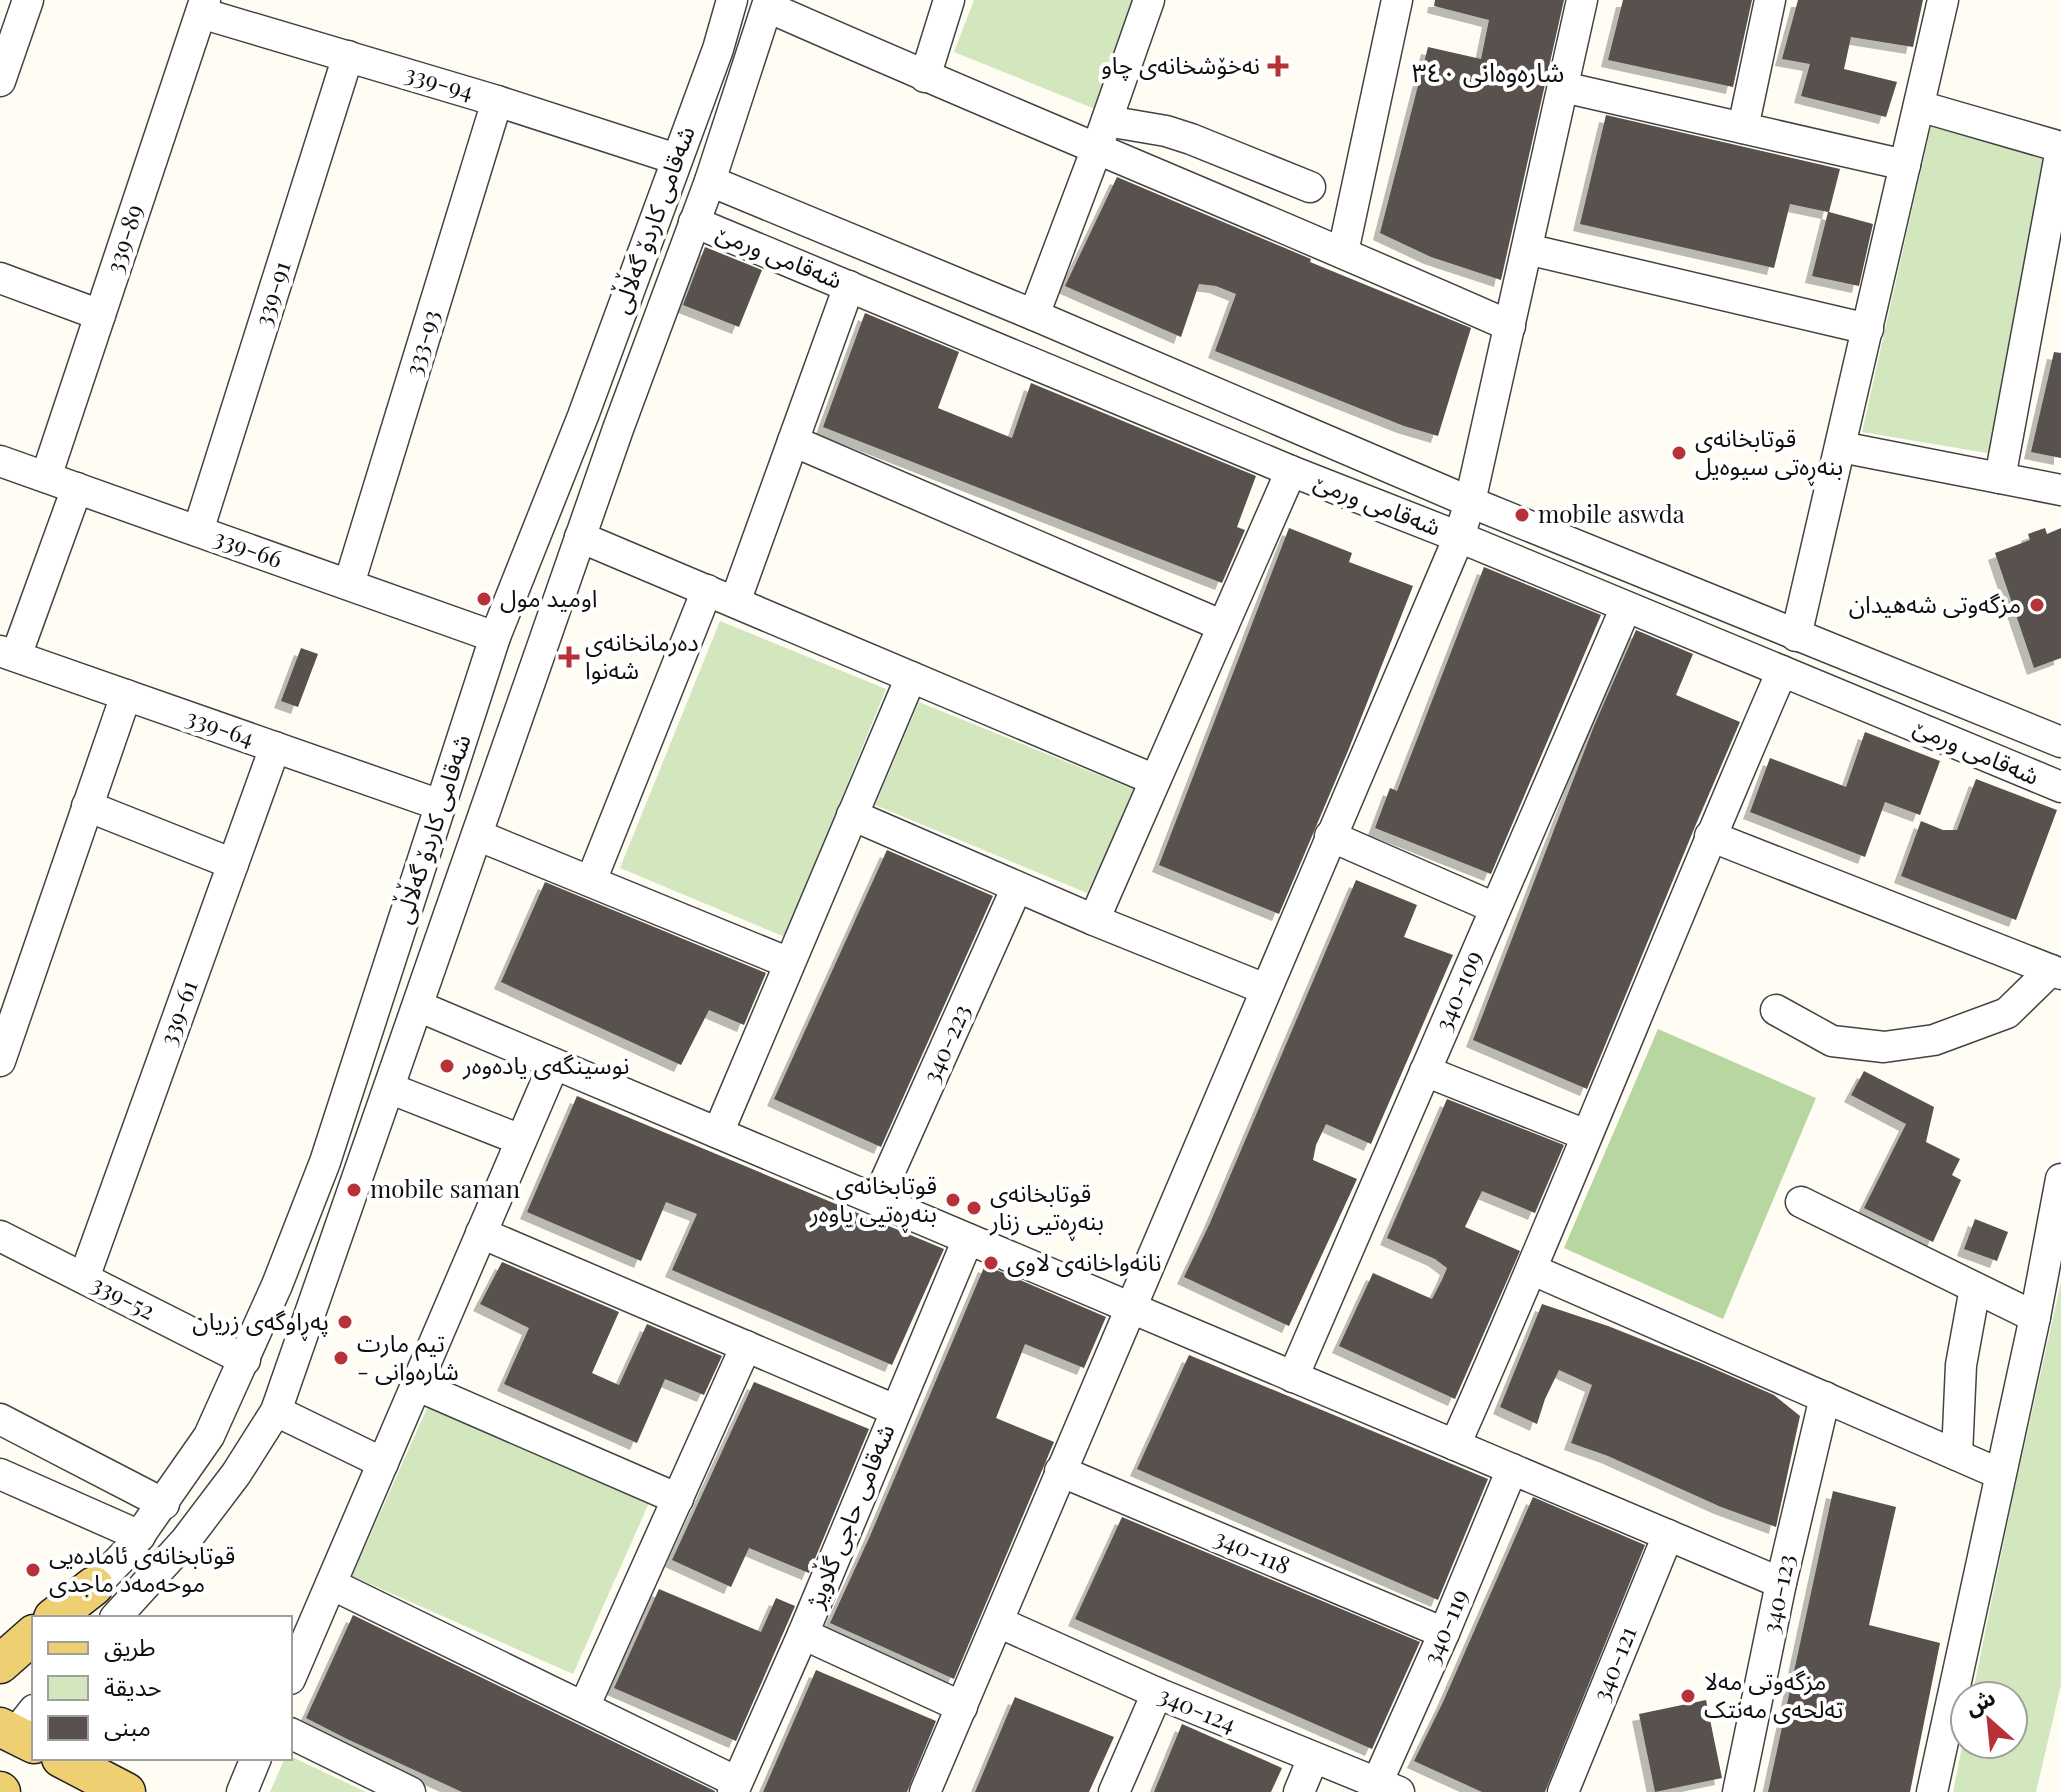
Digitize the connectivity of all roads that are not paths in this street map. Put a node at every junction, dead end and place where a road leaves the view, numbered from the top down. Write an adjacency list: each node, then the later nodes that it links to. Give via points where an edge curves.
1 (28, 0): 13 (street)
2 (732, 0): 20 (street, شەقامی کاردۆ گەڵاڵی)
3 (949, 0): 12 (street)
4 (1149, 0): 18 (street)
5 (1397, 0): 26 (street)
6 (1582, 0): 14 (street)
7 (1770, 0): 17 (street)
8 (1943, 0): 16 (street)
9 (769, 4): 12 (street); 22 (street, شەقامی کاردۆ گەڵاڵی)
10 (203, 6): 11 (street, 339-94); 29 (street, 339-89)
11 (348, 56): 15 (street, 339-94); 44 (street, 339-91)
12 (925, 77): 18 (street)
13 (0, 81)
14 (1563, 87): 17 (street); 25 (street)
15 (497, 101): 20 (street, 339-94); 47 (street, 333-93)
16 (1919, 106): 19 (street); 21 (street)
17 (1743, 128): 21 (street)
18 (1102, 134): 23 (street, via 1166,131); 26 (street); 30 (street)
19 (2061, 148): 40 (street)
20 (676, 159): 33 (street, شەقامی کاردۆ گەڵاڵی)
21 (1905, 165): 32 (street)
22 (710, 181): 24 (street, شەقامی کاردۆ گەڵاڵی); 30 (street, شەقامی ورمێ)
23 (1310, 187)
24 (694, 222): 28 (street, شەقامی ورمێ); 34 (street, شەقامی کاردۆ گەڵاڵی)
25 (1527, 249): 31 (street); 32 (street)
26 (1343, 252): 31 (street)
27 (0, 278): 29 (street)
28 (849, 286): 35 (street); 38 (street, شەقامی ورمێ)
29 (100, 315): 39 (street, 339-89)
30 (1034, 315): 43 (street, شەقامی ورمێ)
31 (1510, 326): 43 (street)
32 (1868, 329): 36 (street)
33 (583, 416): 34 (street); 53 (street, شەقامی کاردۆ گەڵاڵی)
34 (618, 429): 45 (street, شەقامی کاردۆ گەڵاڵی)
35 (793, 441): 49 (street); 51 (street)
36 (1841, 447): 40 (street); 52 (street)
37 (0, 461): 39 (street, 339-66)
38 (1291, 471): 46 (street, شەقامی ورمێ); 51 (street)
39 (46, 477): 41 (street, 339-66)
40 (2000, 478): 42 (street)
41 (77, 488): 44 (street, 339-66); 54 (street)
42 (2061, 490)
43 (1470, 502): 46 (street); 52 (street, شەقامی ورمێ)
44 (198, 531): 47 (street, 339-66)
45 (580, 537): 48 (street); 65 (street, شەقامی کاردۆ گەڵاڵی)
46 (1459, 537): 50 (street, شەقامی ورمێ); 66 (street)
47 (349, 584): 53 (street, 339-66)
48 (707, 590): 49 (street); 69 (street)
49 (735, 602): 56 (street)
50 (1626, 607): 55 (street, شەقامی ورمێ); 71 (street, 340-109)
51 (1223, 626): 60 (street)
52 (1796, 636): 58 (street, شەقامی ورمێ)
53 (495, 637): 62 (street, شەقامی کاردۆ گەڵاڵی)
54 (8, 654): 57 (street, 339-64)
55 (1782, 671): 61 (street, شەقامی ورمێ); 67 (street)
56 (911, 677): 60 (street); 64 (street)
57 (126, 695): 59 (street, 339-64); 63 (street)
58 (2061, 742)
59 (275, 747): 62 (street, 339-64); 68 (street, 339-61)
60 (1155, 780): 72 (street)
61 (2061, 787)
62 (440, 805): 97 (street, شەقامی کاردۆ گەڵاڵی, via 325,1162)
63 (87, 806): 68 (street); 78 (street)
64 (852, 815): 70 (street); 73 (street)
65 (477, 835): 69 (street); 76 (street, شەقامی کاردۆ گەڵاڵی)
66 (1330, 836): 71 (street); 75 (street)
67 (1710, 836): 74 (street); 83 (street)
68 (233, 864): 92 (street, 339-61)
69 (591, 881): 73 (street)
70 (1017, 887): 72 (street); 86 (street, 340-223)
71 (1495, 908): 80 (street, 340-109)
72 (1094, 920): 75 (street)
73 (789, 963): 82 (street)
74 (2056, 972): 77 (street, via 2007,1013 1934,1040 1884,1047 1832,1041)
75 (1265, 989): 94 (street)
76 (418, 1006): 79 (street); 81 (street, شەقامی کاردۆ گەڵاڵی)
77 (1776, 1010)
78 (0, 1061)
79 (554, 1064): 82 (street); 84 (street)
80 (1425, 1071): 83 (street); 98 (street, 340-109)
81 (389, 1088): 84 (street); 102 (street, شەقامی کاردۆ گەڵاڵی)
82 (718, 1133): 86 (street)
83 (1586, 1135): 91 (street)
84 (521, 1140): 88 (street)
85 (2061, 1179): 95 (street)
86 (877, 1200): 90 (street)
87 (1801, 1202): 93 (street)
88 (481, 1233): 96 (street); 99 (street)
89 (0, 1236): 92 (street, 339-52)
90 (968, 1239): 94 (street); 101 (street, شەقامی حاجی گڵاویژ)
91 (1533, 1270): 100 (street); 104 (street)
92 (84, 1278): 97 (street, 339-52)
93 (1975, 1288): 95 (street); 105 (street, via 1961,1365)
94 (1130, 1308): 98 (street); 108 (street)
95 (2035, 1317): 110 (street)
96 (746, 1346): 101 (street); 111 (street)
97 (245, 1360): 112 (street, شەقامی کاردۆ گەڵاڵی, via 209,1436)
98 (1293, 1377): 104 (street)
99 (416, 1385): 106 (street); 111 (street)
100 (1825, 1397): 105 (street); 115 (street, 340-123)
101 (895, 1410): 123 (street, شەقامی حاجی گڵاویژ)
102 (276, 1411): 106 (street); 120 (street, شەقامی کاردۆ گەڵاڵی, via 186,1540)
103 (0, 1419): 112 (street)
104 (1455, 1445): 107 (street)
105 (1957, 1455): 110 (street)
106 (383, 1463): 116 (street)
107 (1512, 1469): 113 (street); 122 (street, 340-119)
108 (1060, 1471): 121 (street); 122 (street, 340-118)
109 (0, 1474): 114 (street)
110 (2000, 1474): 145 (street)
111 (678, 1499): 130 (street)
112 (164, 1504): 114 (street, شەقامی کاردۆ گەڵاڵی)
113 (1668, 1535): 115 (street); 143 (street, 340-121)
114 (140, 1536): 117 (street, شەقامی کاردۆ گەڵاڵی)
115 (1781, 1583): 144 (street, 340-123)
116 (331, 1584): 127 (street); 130 (street)
117 (94, 1586): 118 (main road); 119 (street, شەقامی کاردۆ گەڵاڵی)
118 (56, 1616)
119 (65, 1616)
120 (117, 1616)
121 (998, 1622): 129 (street, 340-124); 131 (street)
122 (1444, 1633): 137 (street, 340-119)
123 (803, 1634): 131 (street); 136 (street, شەقامی حاجی گڵاویژ)
124 (32, 1636): 126 (main road)
125 (32, 1650): 128 (street)
126 (0, 1664)
127 (292, 1674)
128 (0, 1685)
129 (1157, 1693): 133 (street, 340-124); 141 (street)
130 (584, 1707): 136 (street)
131 (962, 1707): 140 (street)
132 (292, 1734): 139 (street)
133 (1313, 1758): 137 (street, 340-124); 142 (street)
134 (65, 1760): 138 (main road)
135 (81, 1760): 138 (main road)
136 (735, 1787)
137 (1388, 1788)
138 (125, 1791)
139 (410, 1792)
140 (925, 1792)
141 (1114, 1792)
142 (1299, 1792)
143 (1563, 1792)
144 (1738, 1792)
145 (1932, 1792)

